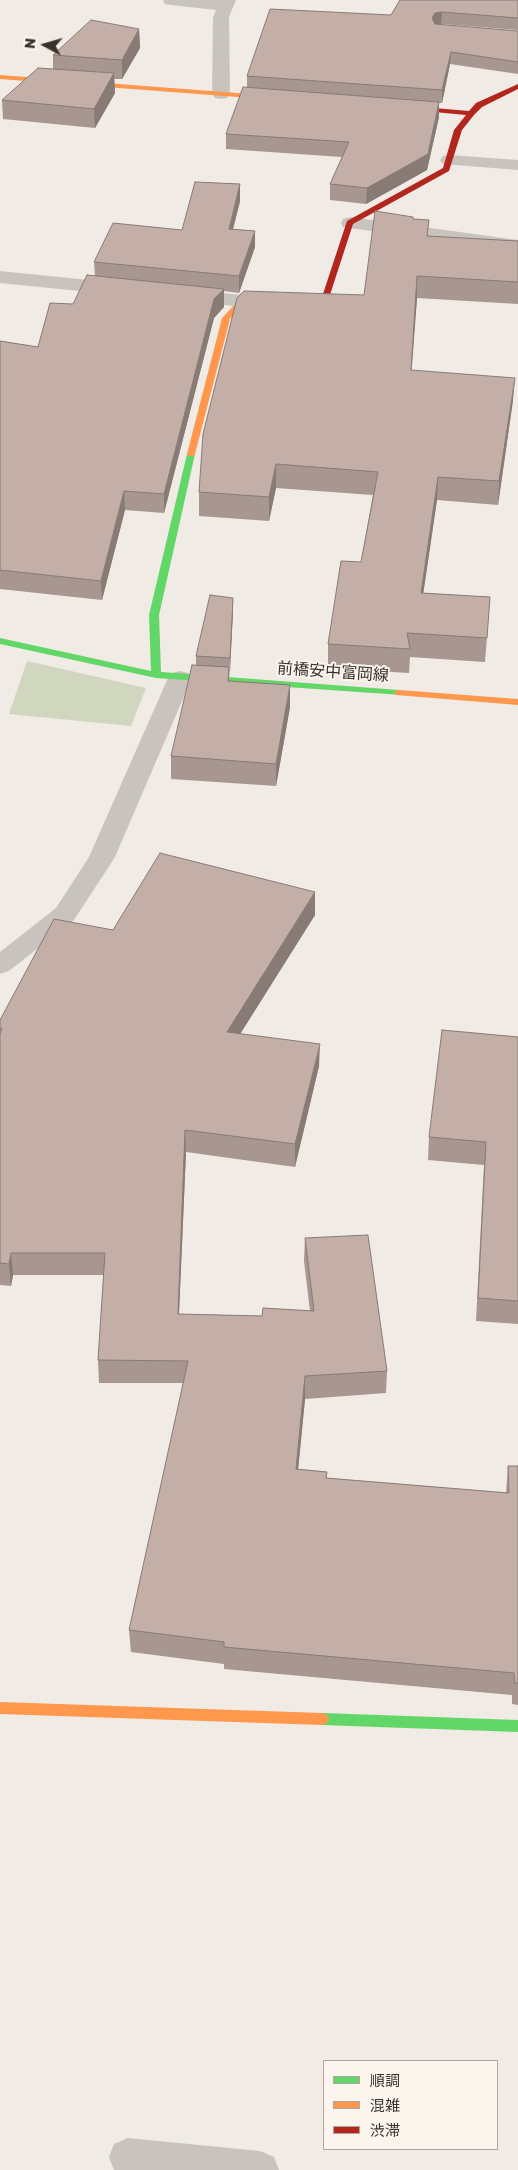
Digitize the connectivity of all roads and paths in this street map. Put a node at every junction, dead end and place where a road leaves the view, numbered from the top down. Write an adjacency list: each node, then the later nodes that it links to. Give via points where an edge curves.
1 (170, 0): 2 (street)
2 (227, 3): 5 (street, via 221,17)
3 (0, 78): 5 (street)
4 (518, 86): 8 (street)
5 (221, 94): 6 (street)
6 (290, 99)
7 (386, 106): 8 (street)
8 (471, 113): 9 (street, via 458,130)
9 (449, 160): 10 (street); 11 (street, via 446,169)
10 (518, 165)
11 (350, 223): 12 (street); 16 (street, via 324,302)
12 (518, 246)
13 (0, 277): 14 (street)
14 (136, 291)
15 (165, 294): 16 (street)
16 (243, 301): 18 (street, via 226,318 184,478 154,615)
17 (0, 641): 18 (street, 前橋安中富岡線)
18 (156, 675): 19 (street, 前橋安中富岡線)
19 (180, 678): 20 (street, 前橋安中富岡線); 21 (street, via 102,857 65,914)
20 (518, 702)
21 (0, 965)
22 (0, 1708): 23 (street)
23 (518, 1726)
24 (128, 2157): 25 (street)
25 (260, 2170)

